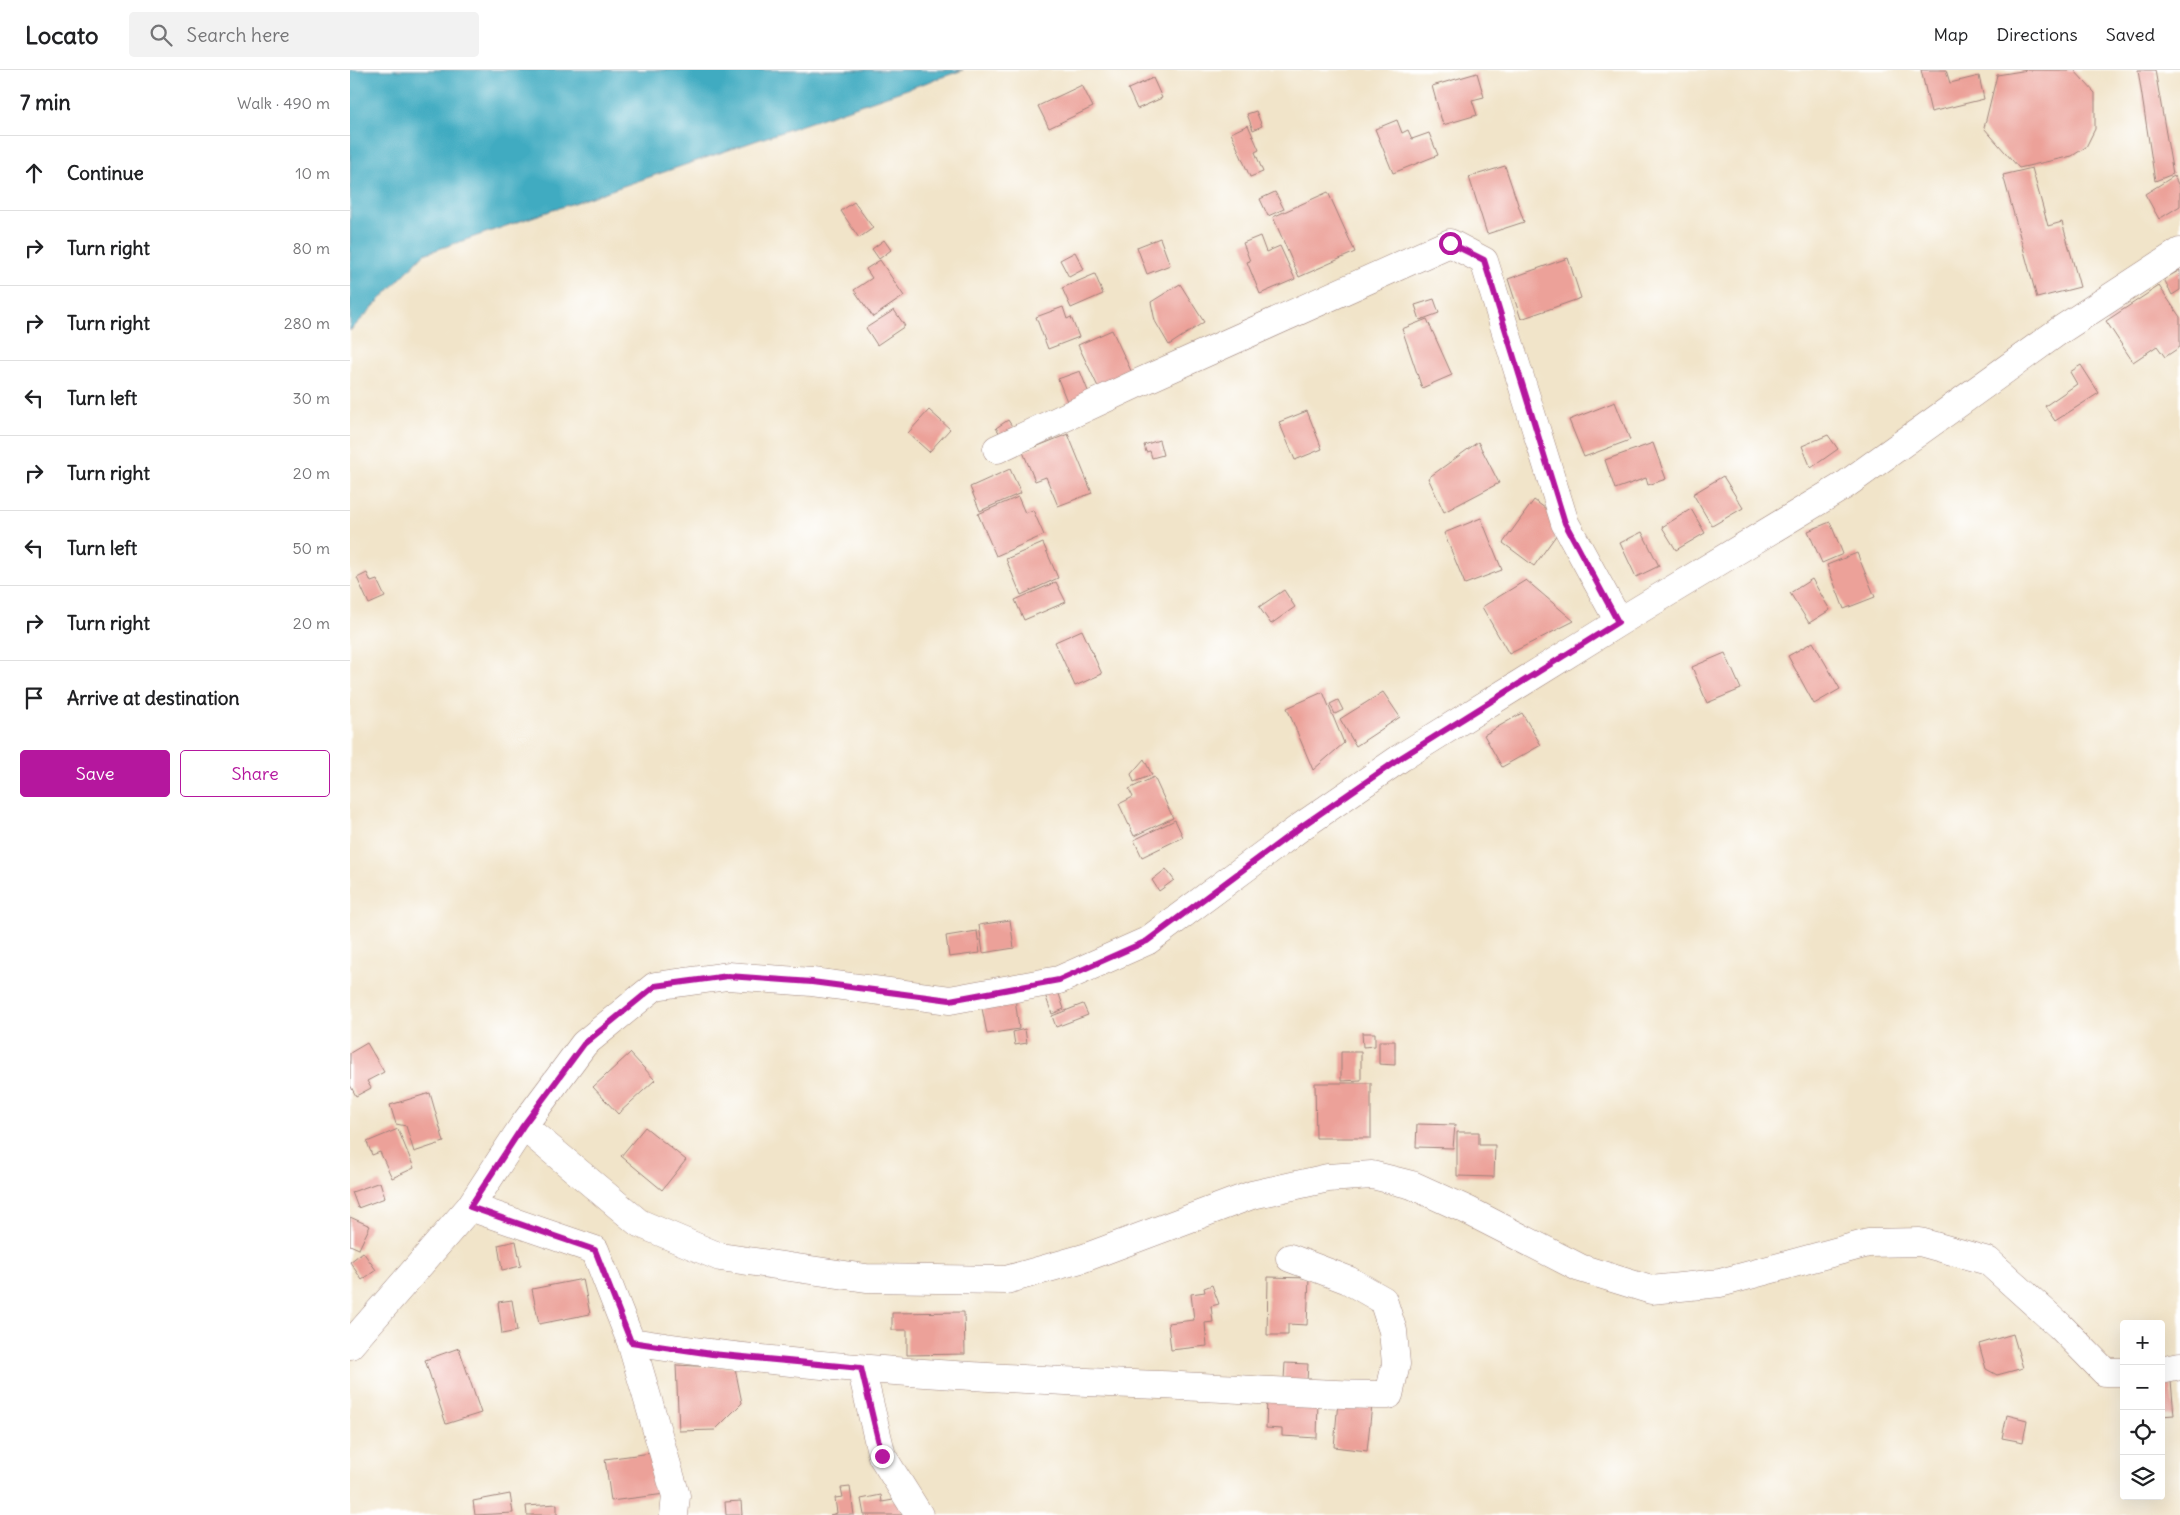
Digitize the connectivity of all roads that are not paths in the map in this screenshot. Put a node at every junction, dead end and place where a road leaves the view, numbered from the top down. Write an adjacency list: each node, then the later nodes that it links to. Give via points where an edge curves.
1 (2180, 252): 3 (street, via 2059,331 1845,485)
2 (997, 449): 3 (street, via 1450,243 1484,260 1565,523)
3 (1618, 622): 4 (street, via 1402,757 1302,826 1147,941 1059,980 950,1000 812,982 728,976 655,986 584,1044)
4 (523, 1126): 5 (street); 12 (street, via 639,1223 720,1257 866,1278 1006,1280 1084,1258 1252,1195 1328,1178 1372,1175 1412,1185 1580,1268 1651,1290 1720,1283 1868,1243 1920,1242 1988,1261 2105,1372)
5 (470, 1207): 7 (street, via 595,1250); 8 (street)
6 (1290, 1258): 10 (street, via 1348,1280 1383,1300 1393,1331 1396,1364 1389,1395)
7 (631, 1342): 10 (street, via 712,1354); 13 (street, via 676,1496)
8 (350, 1345)
9 (2180, 1366): 11 (street)
10 (861, 1368): 14 (street, via 882,1456)
11 (2165, 1369)
12 (2120, 1372)
13 (674, 1515)
14 (919, 1515)

